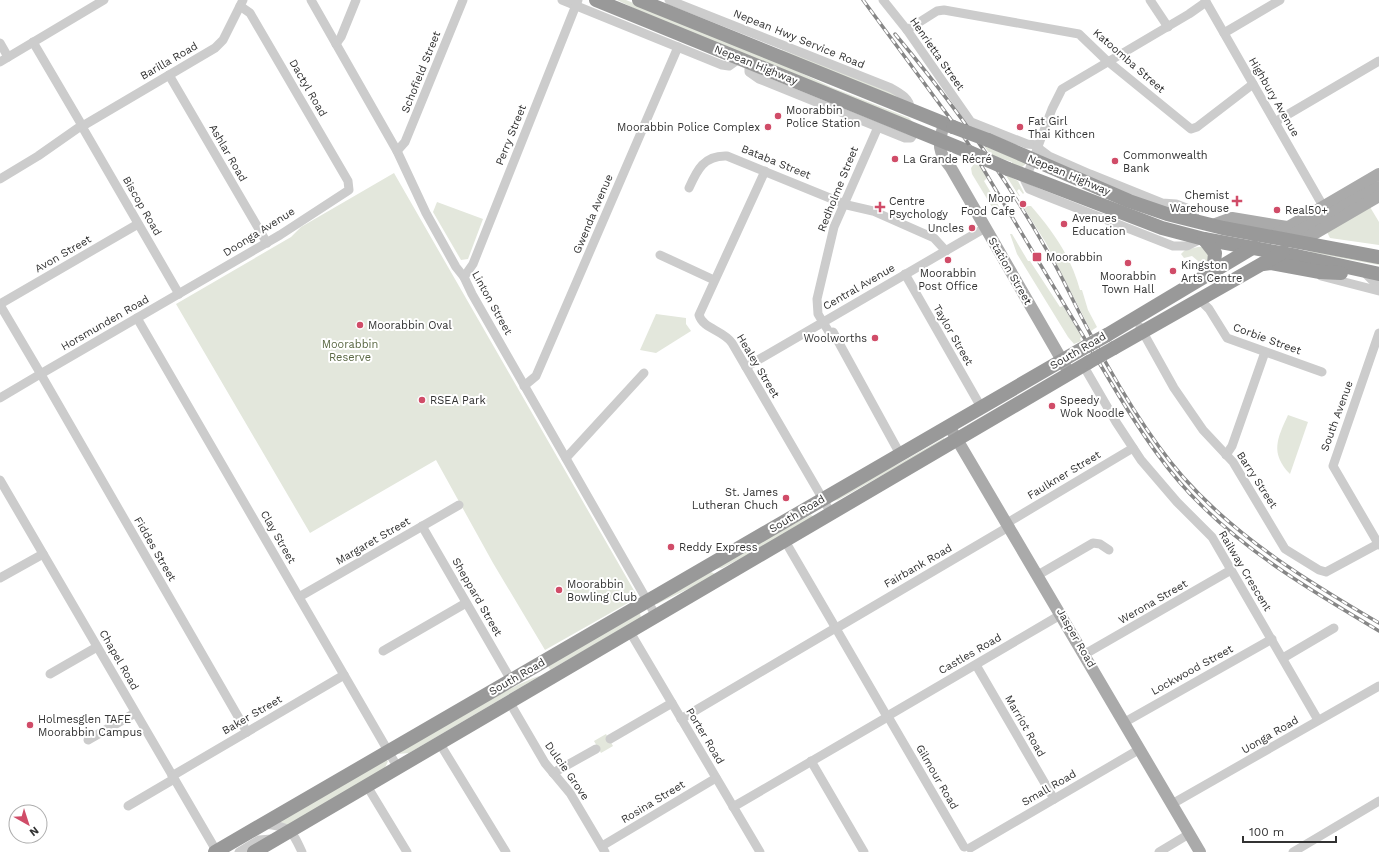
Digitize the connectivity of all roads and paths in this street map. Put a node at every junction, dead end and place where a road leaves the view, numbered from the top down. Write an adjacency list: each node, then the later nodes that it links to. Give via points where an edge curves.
1 (104, 0): 19 (street)
2 (311, 0): 21 (street, Linton Street)
3 (356, 0): 21 (street)
4 (463, 0): 39 (street, Schofield Street, via 406,142)
5 (562, 0): 14 (street)
6 (596, 0): 25 (highway, Nepean Highway)
7 (639, 0): 15 (highway, Nepean Highway)
8 (669, 0): 23 (street, Nepean Hwy Service Road)
9 (883, 0): 17 (street, Henrietta Street)
10 (1150, 0): 16 (street)
11 (1280, 0): 18 (street)
12 (1207, 2): 16 (street); 18 (street, Highbury Avenue)
13 (242, 3): 29 (street, Barilla Road, via 218,46); 45 (street, Dactyl Road)
14 (577, 3): 22 (street); 68 (street, Perry Street, via 473,264)
15 (656, 3): 23 (highway, Nepean Highway)
16 (1170, 25): 26 (street)
17 (907, 30): 26 (street, Katoomba Street, via 938,11 949,10 1077,33); 32 (street, Henrietta Street)
18 (1224, 33): 30 (street, Highbury Avenue)
19 (33, 42): 24 (street); 35 (street, Biscop Road)
20 (0, 43): 24 (street)
21 (336, 44): 39 (street, Linton Street)
22 (678, 47): 25 (street, via 726,66); 89 (street, Gwenda Avenue, via 536,376)
23 (776, 50): 31 (highway, Nepean Highway)
24 (8, 57): 27 (street)
25 (744, 60): 36 (street, via 754,77); 37 (highway, Nepean Highway)
26 (1108, 61): 30 (street, Katoomba Street, via 1191,129); 40 (street, via 1059,92)
27 (0, 62)
28 (1379, 62): 33 (street)
29 (169, 75): 35 (street, Barilla Road); 57 (street, Ashlar Road)
30 (1253, 84): 33 (street, Highbury Avenue)
31 (916, 112): 34 (highway, Nepean Highway); 37 (highway)
32 (972, 122): 40 (street, Nepean Highway, via 1026,144)
33 (1274, 122): 50 (street, Highbury Avenue)
34 (949, 125): 38 (main road, Station Street); 40 (highway, Nepean Highway, bridge, via 988,140)
35 (82, 126): 44 (street, Barilla Road); 52 (street, Biscop Road)
36 (878, 127): 37 (street, via 908,139 914,137); 48 (street, Redholme Street)
37 (916, 131): 38 (highway, Nepean Highway)
38 (945, 142): 43 (highway, Nepean Highway, bridge); 53 (main road, Station Street, via 939,150)
39 (397, 151): 68 (street, Linton Street, via 426,213)
40 (1036, 151): 43 (street); 54 (highway, Nepean Highway, via 1055,164 1148,208 1196,222)
41 (765, 171): 46 (street, Bataba Street, via 733,158 716,156 700,166); 48 (street, Bataba Street); 69 (street, Healey Street)
42 (1379, 174): 47 (main road)
43 (1026, 177): 49 (highway, Nepean Highway); 51 (street, Nepean Highway, via 1029,189)
44 (0, 178)
45 (350, 187): 57 (street, Doonga Avenue, via 345,194)
46 (689, 188)
47 (1373, 189): 50 (main road); 56 (main road)
48 (844, 204): 58 (street, Bataba Street, via 873,211 934,238); 78 (street, Redholme Street, via 832,233 817,299 817,308)
49 (1105, 207): 51 (street, Nepean Highway); 55 (highway, Nepean Highway, via 1146,223)
50 (1329, 209): 54 (main road)
51 (1093, 215): 55 (street, via 1173,246 1187,246)
52 (138, 224): 73 (street, Biscop Road); 75 (street, Avon Street)
53 (986, 228): 58 (street, Central Avenue); 82 (main road, Station Street)
54 (1281, 235): 56 (highway, Nepean Highway); 59 (highway)
55 (1204, 239): 59 (highway, Nepean Highway); 66 (highway, via 1215,253 1214,264)
56 (1300, 242): 60 (highway); 62 (highway, Nepean Highway)
57 (266, 243): 73 (street, Doonga Avenue)
58 (946, 251): 65 (street, Central Avenue)
59 (1260, 254): 60 (highway, Nepean Highway); 64 (highway, via 1272,263); 66 (highway, South Road); 71 (highway, via 1216,278); 74 (highway, South Road)
60 (1281, 254): 63 (highway, Nepean Highway)
61 (660, 255): 69 (street)
62 (1379, 257)
63 (1361, 271): 64 (highway); 67 (highway, Nepean Highway); 70 (street)
64 (1320, 272): 72 (street, via 1324,278)
65 (905, 274): 78 (street, Central Avenue); 91 (street, Taylor Street)
66 (1208, 274): 71 (highway, South Road)
67 (1379, 274)
68 (464, 277): 89 (street, Linton Street)
69 (714, 280): 83 (street, Healey Street, via 700,311 700,318 704,324 727,336)
70 (1379, 287)
71 (1180, 291): 77 (highway, South Road)
72 (1379, 291)
73 (178, 294): 76 (street, Horsmunden Road)
74 (1199, 299): 79 (highway, South Road); 81 (street, Corbie Street, via 1209,309 1224,336)
75 (0, 304): 88 (street, Fiddes Street)
76 (137, 318): 88 (street, Horsmunden Road); 113 (street, Clay Street)
77 (1134, 318): 79 (street, Barry Street); 82 (highway, South Road, bridge)
78 (824, 321): 83 (street, Central Avenue); 95 (street, Redholme Street)
79 (1142, 332): 84 (highway, South Road, bridge); 96 (street, Barry Street, via 1174,388 1204,430)
80 (1379, 333): 105 (street, South Avenue, via 1333,466)
81 (1265, 352): 85 (street, Corbie Street); 96 (street, via 1232,446)
82 (1062, 360): 87 (main road, Station Street); 91 (highway, South Road)
83 (746, 367): 99 (street, Healey Street)
84 (1087, 367): 87 (highway, South Road); 94 (street, Railway Crescent)
85 (1322, 372)
86 (644, 373): 97 (street)
87 (1069, 373): 93 (highway, South Road)
88 (41, 374): 90 (street, Horsmunden Road); 140 (street, Fiddes Street)
89 (524, 386): 97 (street, Linton Street)
90 (0, 398)
91 (980, 407): 92 (highway, South Road)
92 (949, 426): 93 (main road, Jasper Road); 95 (highway, South Road)
93 (957, 439): 101 (highway, South Road); 102 (main road, Jasper Road)
94 (1133, 448): 102 (street, Faulkner Street); 109 (street, Railway Crescent, via 1167,491 1210,534)
95 (900, 454): 99 (highway, South Road)
96 (1226, 455): 105 (street, Barry Street, via 1233,462 1285,549 1319,570 1331,571)
97 (566, 458): 114 (street, Linton Street)
98 (0, 480): 107 (street, Chapel Road)
99 (822, 499): 101 (street, Healey Street); 108 (highway, South Road)
100 (459, 505): 103 (street, Margaret Street)
101 (831, 513): 104 (highway, South Road)
102 (1008, 524): 110 (main road, Jasper Road); 118 (street, Fairbank Road)
103 (422, 526): 113 (street, Margaret Street); 115 (street, Sheppard Street)
104 (785, 541): 111 (highway, South Road); 118 (street, Gilmour Road)
105 (1379, 544)
106 (1109, 550): 110 (street, via 1098,542 1092,543)
107 (43, 554): 112 (street); 122 (street, Chapel Road)
108 (709, 566): 111 (highway); 114 (highway, South Road)
109 (1231, 570): 121 (street, Railway Crescent); 124 (street, Werona Street)
110 (1038, 575): 116 (main road, Jasper Road)
111 (723, 577): 117 (highway, South Road)
112 (0, 578)
113 (299, 597): 129 (street, Clay Street)
114 (647, 602): 117 (street, Linton Street); 126 (highway, South Road)
115 (466, 603): 123 (street); 130 (street, Sheppard Street)
116 (1062, 614): 124 (main road, Jasper Road); 127 (street, Castles Road)
117 (656, 616): 120 (highway, South Road)
118 (836, 628): 136 (street, Gilmour Road); 137 (street, Fairbank Road)
119 (1334, 628): 125 (street)
120 (630, 632): 131 (highway, South Road); 134 (street, Porter Road)
121 (1272, 640): 125 (street, Railway Crescent); 139 (street, Lockwood Street)
122 (97, 647): 128 (street); 135 (street, Chapel Road)
123 (383, 650)
124 (1085, 654): 139 (main road, Jasper Road)
125 (1283, 658): 138 (street, Railway Crescent)
126 (539, 664): 130 (highway, South Road); 131 (highway)
127 (976, 665): 136 (street, Castles Road); 153 (street, Marriot Road)
128 (50, 674)
129 (344, 675): 140 (street, Baker Street); 146 (street, Clay Street)
130 (511, 680): 146 (highway, South Road)
131 (549, 680): 133 (highway, South Road)
132 (1379, 686): 138 (street, Uonga Road)
133 (510, 703): 143 (highway, South Road); 149 (street, Dulcie Grove)
134 (672, 703): 137 (street, Porter Road); 141 (street)
135 (136, 713): 142 (street); 150 (street, Chapel Road)
136 (887, 716): 147 (street, Castles Road); 162 (street, Gilmour Road)
137 (681, 719): 151 (street, Porter Road)
138 (1318, 720): 155 (street, Uonga Road)
139 (1125, 722): 145 (main road, Jasper Road)
140 (247, 732): 150 (street, Baker Street)
141 (610, 739)
142 (88, 740)
143 (440, 744): 148 (highway, South Road); 169 (street)
144 (596, 749): 149 (street)
145 (1140, 749): 153 (street, Small Road); 155 (main road, Jasper Road)
146 (388, 751): 148 (street, Clay Street); 158 (highway, South Road)
147 (811, 761): 157 (street, Castles Road); 171 (street)
148 (398, 768): 152 (highway, South Road)
149 (553, 773): 161 (street, Dulcie Grove, via 570,793)
150 (173, 777): 156 (street, Baker Street); 163 (street, Chapel Road)
151 (716, 778): 157 (street, Porter Road); 161 (street, Rosina Street)
152 (367, 786): 160 (highway, South Road); 168 (street)
153 (1054, 799): 162 (street, Small Road)
154 (1379, 802): 174 (street)
155 (1172, 804): 159 (main road, Jasper Road)
156 (128, 806)
157 (733, 807): 170 (street, Porter Road)
158 (264, 824): 160 (street, via 285,827); 163 (highway, South Road)
159 (1190, 834): 172 (street); 173 (main road, Jasper Road)
160 (282, 836): 164 (street, via 260,840); 165 (highway, South Road); 166 (street); 167 (street)
161 (604, 849)
162 (967, 850)
163 (216, 852)
164 (238, 852)
165 (254, 852)
166 (299, 852)
167 (302, 852)
168 (407, 852)
169 (506, 852)
170 (760, 852)
171 (864, 852)
172 (1159, 852)
173 (1200, 852)
174 (1293, 852)

